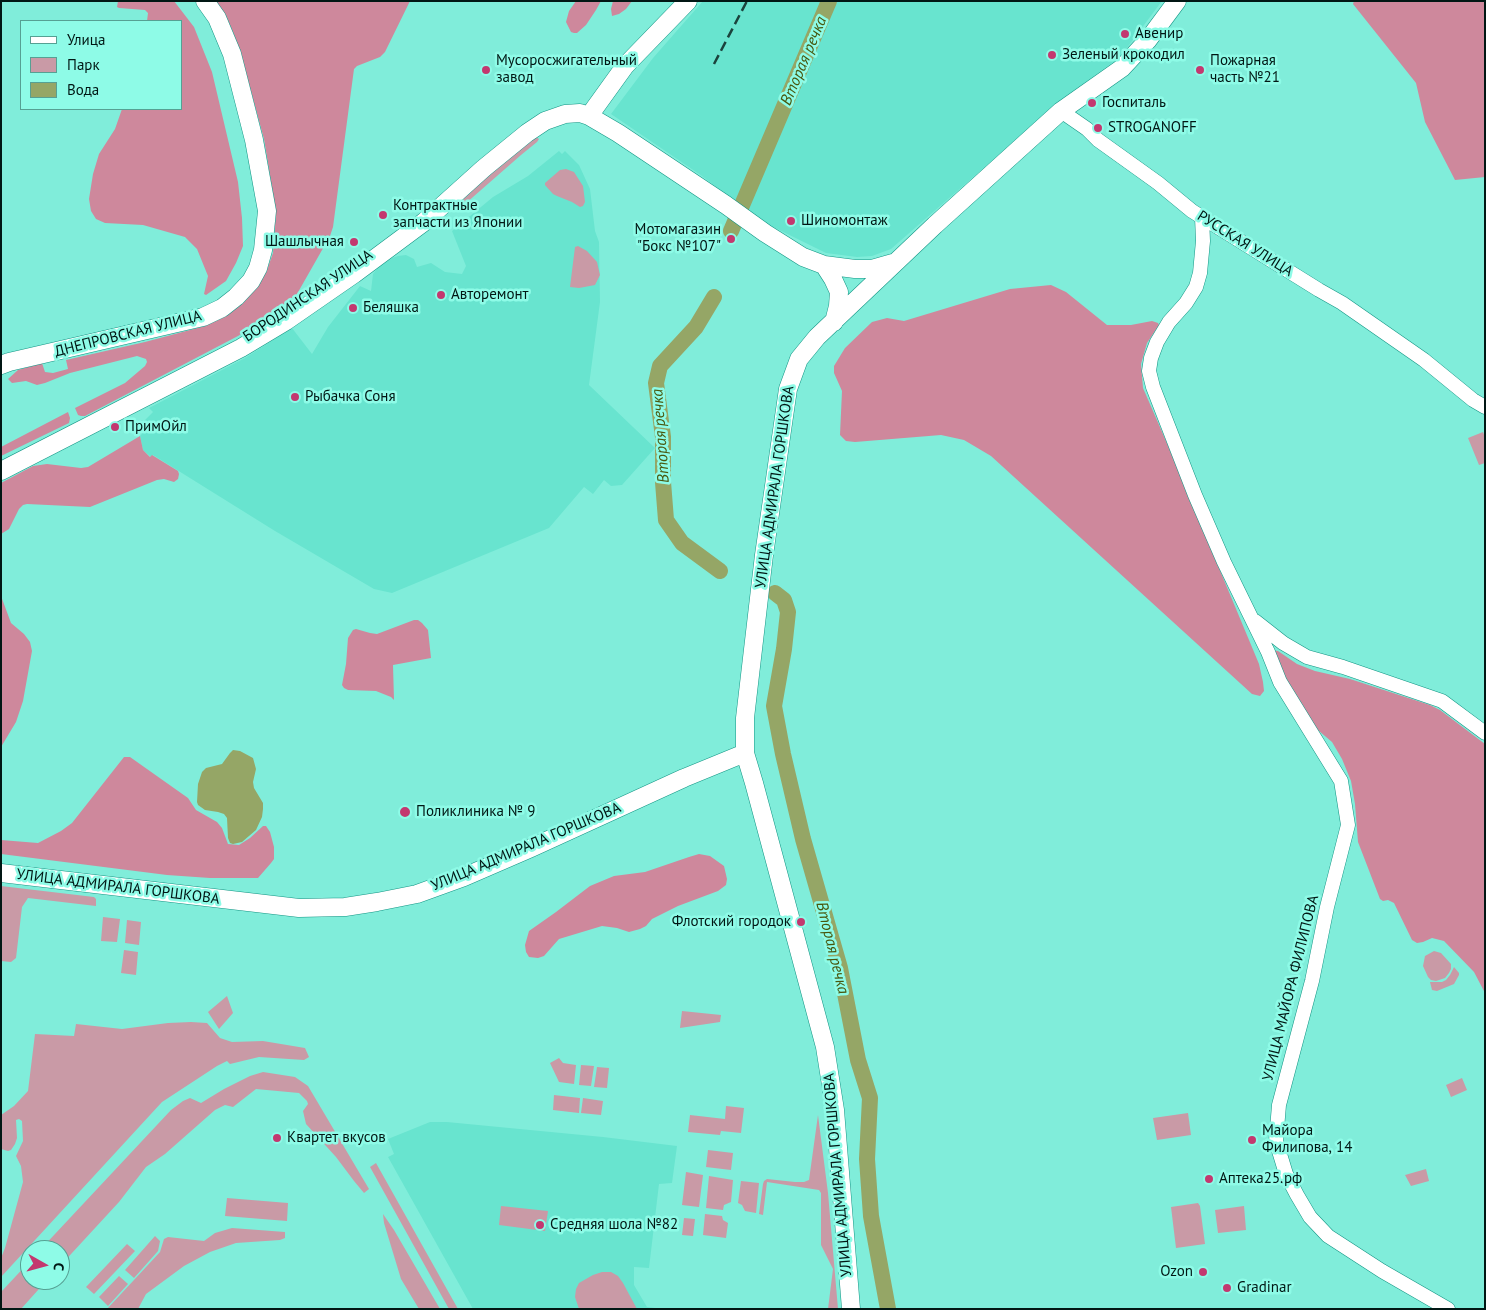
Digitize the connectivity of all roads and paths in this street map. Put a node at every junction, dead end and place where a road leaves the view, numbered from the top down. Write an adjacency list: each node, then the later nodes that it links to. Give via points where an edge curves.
1 (195, 1): 11 (main road, ДНЕПРОВСКАЯ УЛИЦА, via 220,45 247,142 259,211 250,263 242,277 216,300 196,310)
2 (205, 1): 12 (main road, ДНЕПРОВСКАЯ УЛИЦА, via 217,18 232,54 254,140 267,211 263,250 251,282 222,308 203,317)
3 (688, 1): 6 (main road, via 625,66)
4 (1177, 1): 5 (main road, via 1122,68)
5 (1061, 111): 7 (street, РУССКАЯ УЛИЦА); 8 (main road)
6 (592, 113): 9 (main road, via 795,252); 14 (main road, БОРОДИНСКАЯ УЛИЦА, via 580,106 568,106 542,115 389,242 282,316 237,344); 15 (main road, БОРОДИНСКАЯ УЛИЦА, via 572,113 545,121 527,133 416,228 286,321 241,348)
7 (1202, 217): 13 (street, РУССКАЯ УЛИЦА, via 1342,303); 16 (street, УЛИЦА МАЙОРА ФИЛИПОВА, via 1203,241 1196,287 1157,342 1149,371 1195,495)
8 (895, 262): 9 (main road, via 854,270); 10 (main road, УЛИЦА АДМИРАЛА ГОРШКОВА)
9 (824, 265): 10 (main road, via 838,292)
10 (834, 322): 18 (main road, УЛИЦА АДМИРАЛА ГОРШКОВА, via 799,359 788,389 745,718)
11 (1, 358)
12 (1, 365)
13 (1485, 407)
14 (1, 464)
15 (1, 471)
16 (1251, 617): 17 (street, via 1283,643 1307,656 1442,701); 21 (street, УЛИЦА МАЙОРА ФИЛИПОВА, via 1280,682 1341,780 1348,825 1279,1105 1276,1141 1286,1174 1297,1195 1310,1217 1328,1236)
17 (1485, 733)
18 (745, 753): 19 (main road, УЛИЦА АДМИРАЛА ГОРШКОВА, via 464,876 417,894 377,902 300,908); 20 (main road, УЛИЦА АДМИРАЛА ГОРШКОВА, via 825,1047 835,1110)
19 (1, 873)
20 (851, 1309)
21 (1448, 1309)

